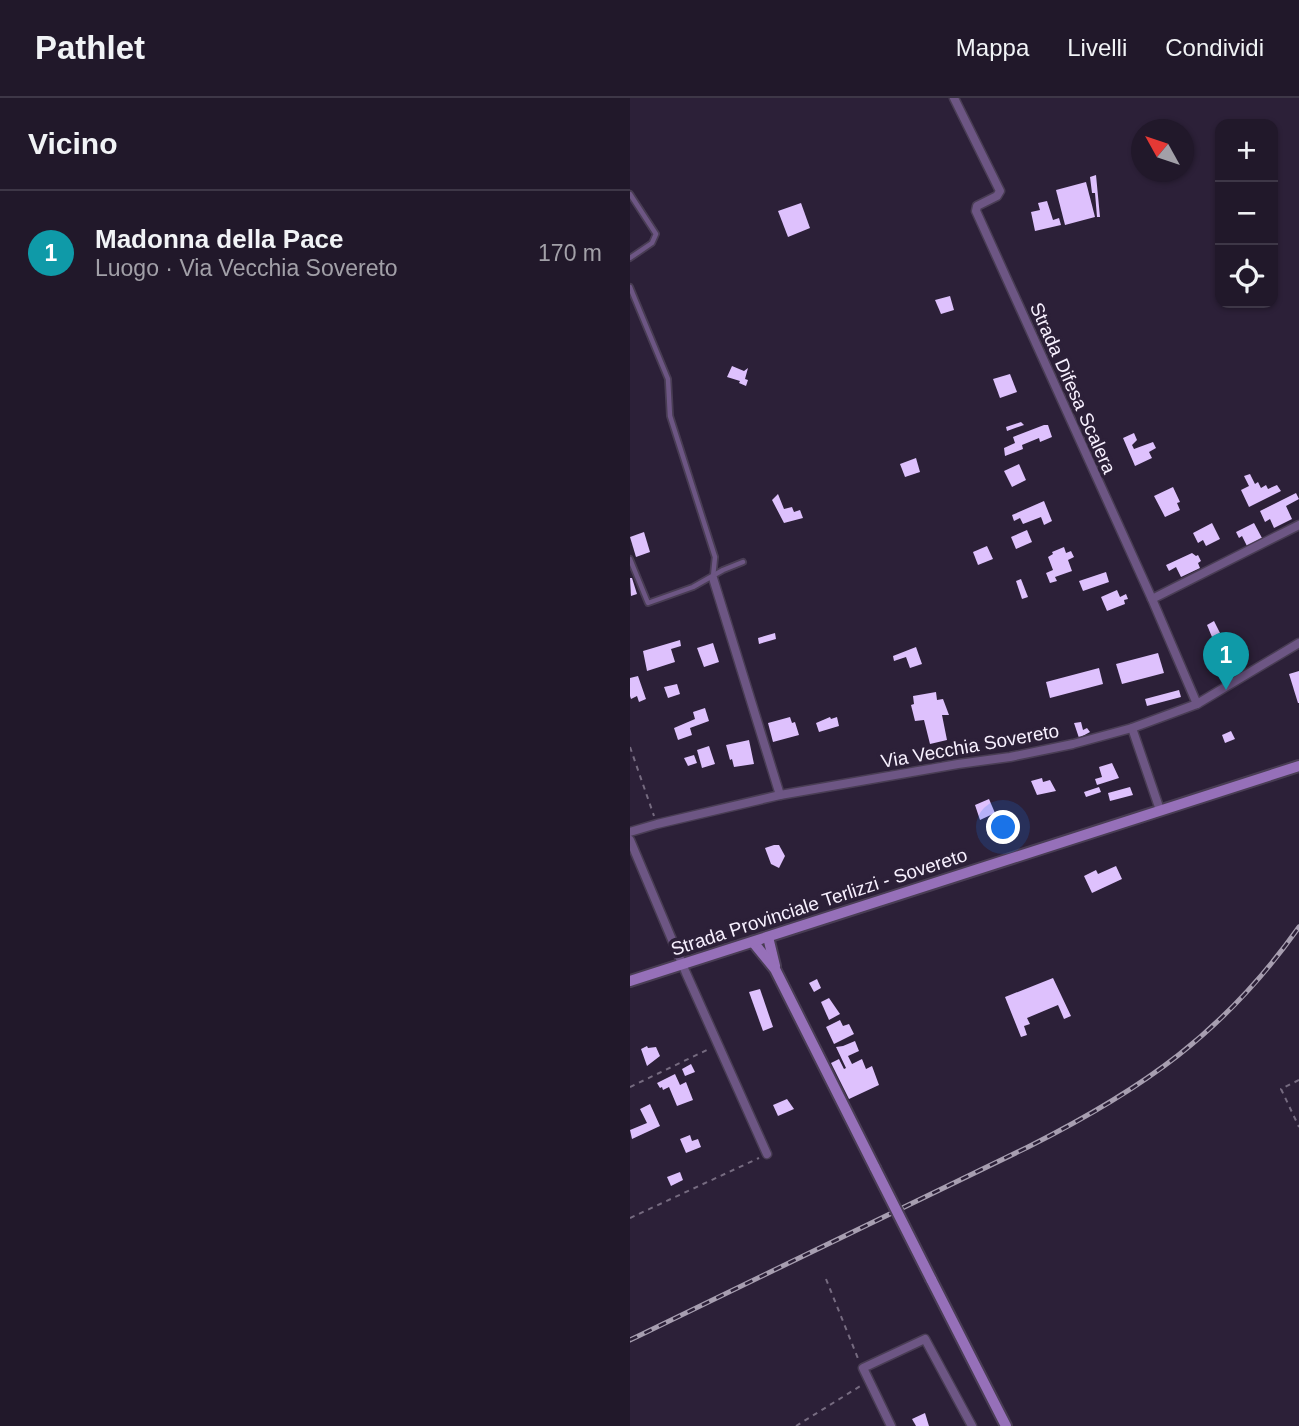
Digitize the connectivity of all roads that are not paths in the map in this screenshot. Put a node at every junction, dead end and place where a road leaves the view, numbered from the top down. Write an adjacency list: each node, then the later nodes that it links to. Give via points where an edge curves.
1 (954, 98): 9 (street, Strada Difesa Scalera, via 1000,191 976,211)
2 (630, 194): 3 (lane, via 656,234 652,243)
3 (630, 258)
4 (630, 287): 8 (lane, via 668,379 670,416 715,557)
5 (1299, 525): 9 (street)
6 (630, 559): 8 (lane, via 648,603)
7 (743, 562): 8 (lane)
8 (713, 578): 14 (street)
9 (1152, 599): 11 (street, Strada Difesa Scalera)
10 (1299, 643): 11 (street, Via Vecchia Sovereto)
11 (1197, 704): 12 (street, Via Vecchia Sovereto)
12 (1132, 728): 14 (street, Via Vecchia Sovereto, via 1010,757); 15 (street)
13 (1299, 766): 15 (main road, Strada Provinciale Terlizzi - Sovereto)
14 (779, 795): 16 (street, Via Vecchia Sovereto)
15 (1160, 810): 18 (main road, Strada Provinciale Terlizzi - Sovereto)
16 (630, 832)
17 (630, 840): 20 (street)
18 (768, 937): 19 (main road, Strada Provinciale Terlizzi - Sovereto); 21 (main road)
19 (753, 942): 20 (main road, Strada Provinciale Terlizzi - Sovereto); 21 (main road)
20 (683, 964): 22 (main road, Strada Provinciale Terlizzi - Sovereto); 23 (street)
21 (775, 969): 26 (main road, bridge)
22 (630, 981)
23 (767, 1154)
24 (891, 1426): 25 (street, via 863,1368 925,1339)
25 (972, 1426)
26 (1006, 1426)

